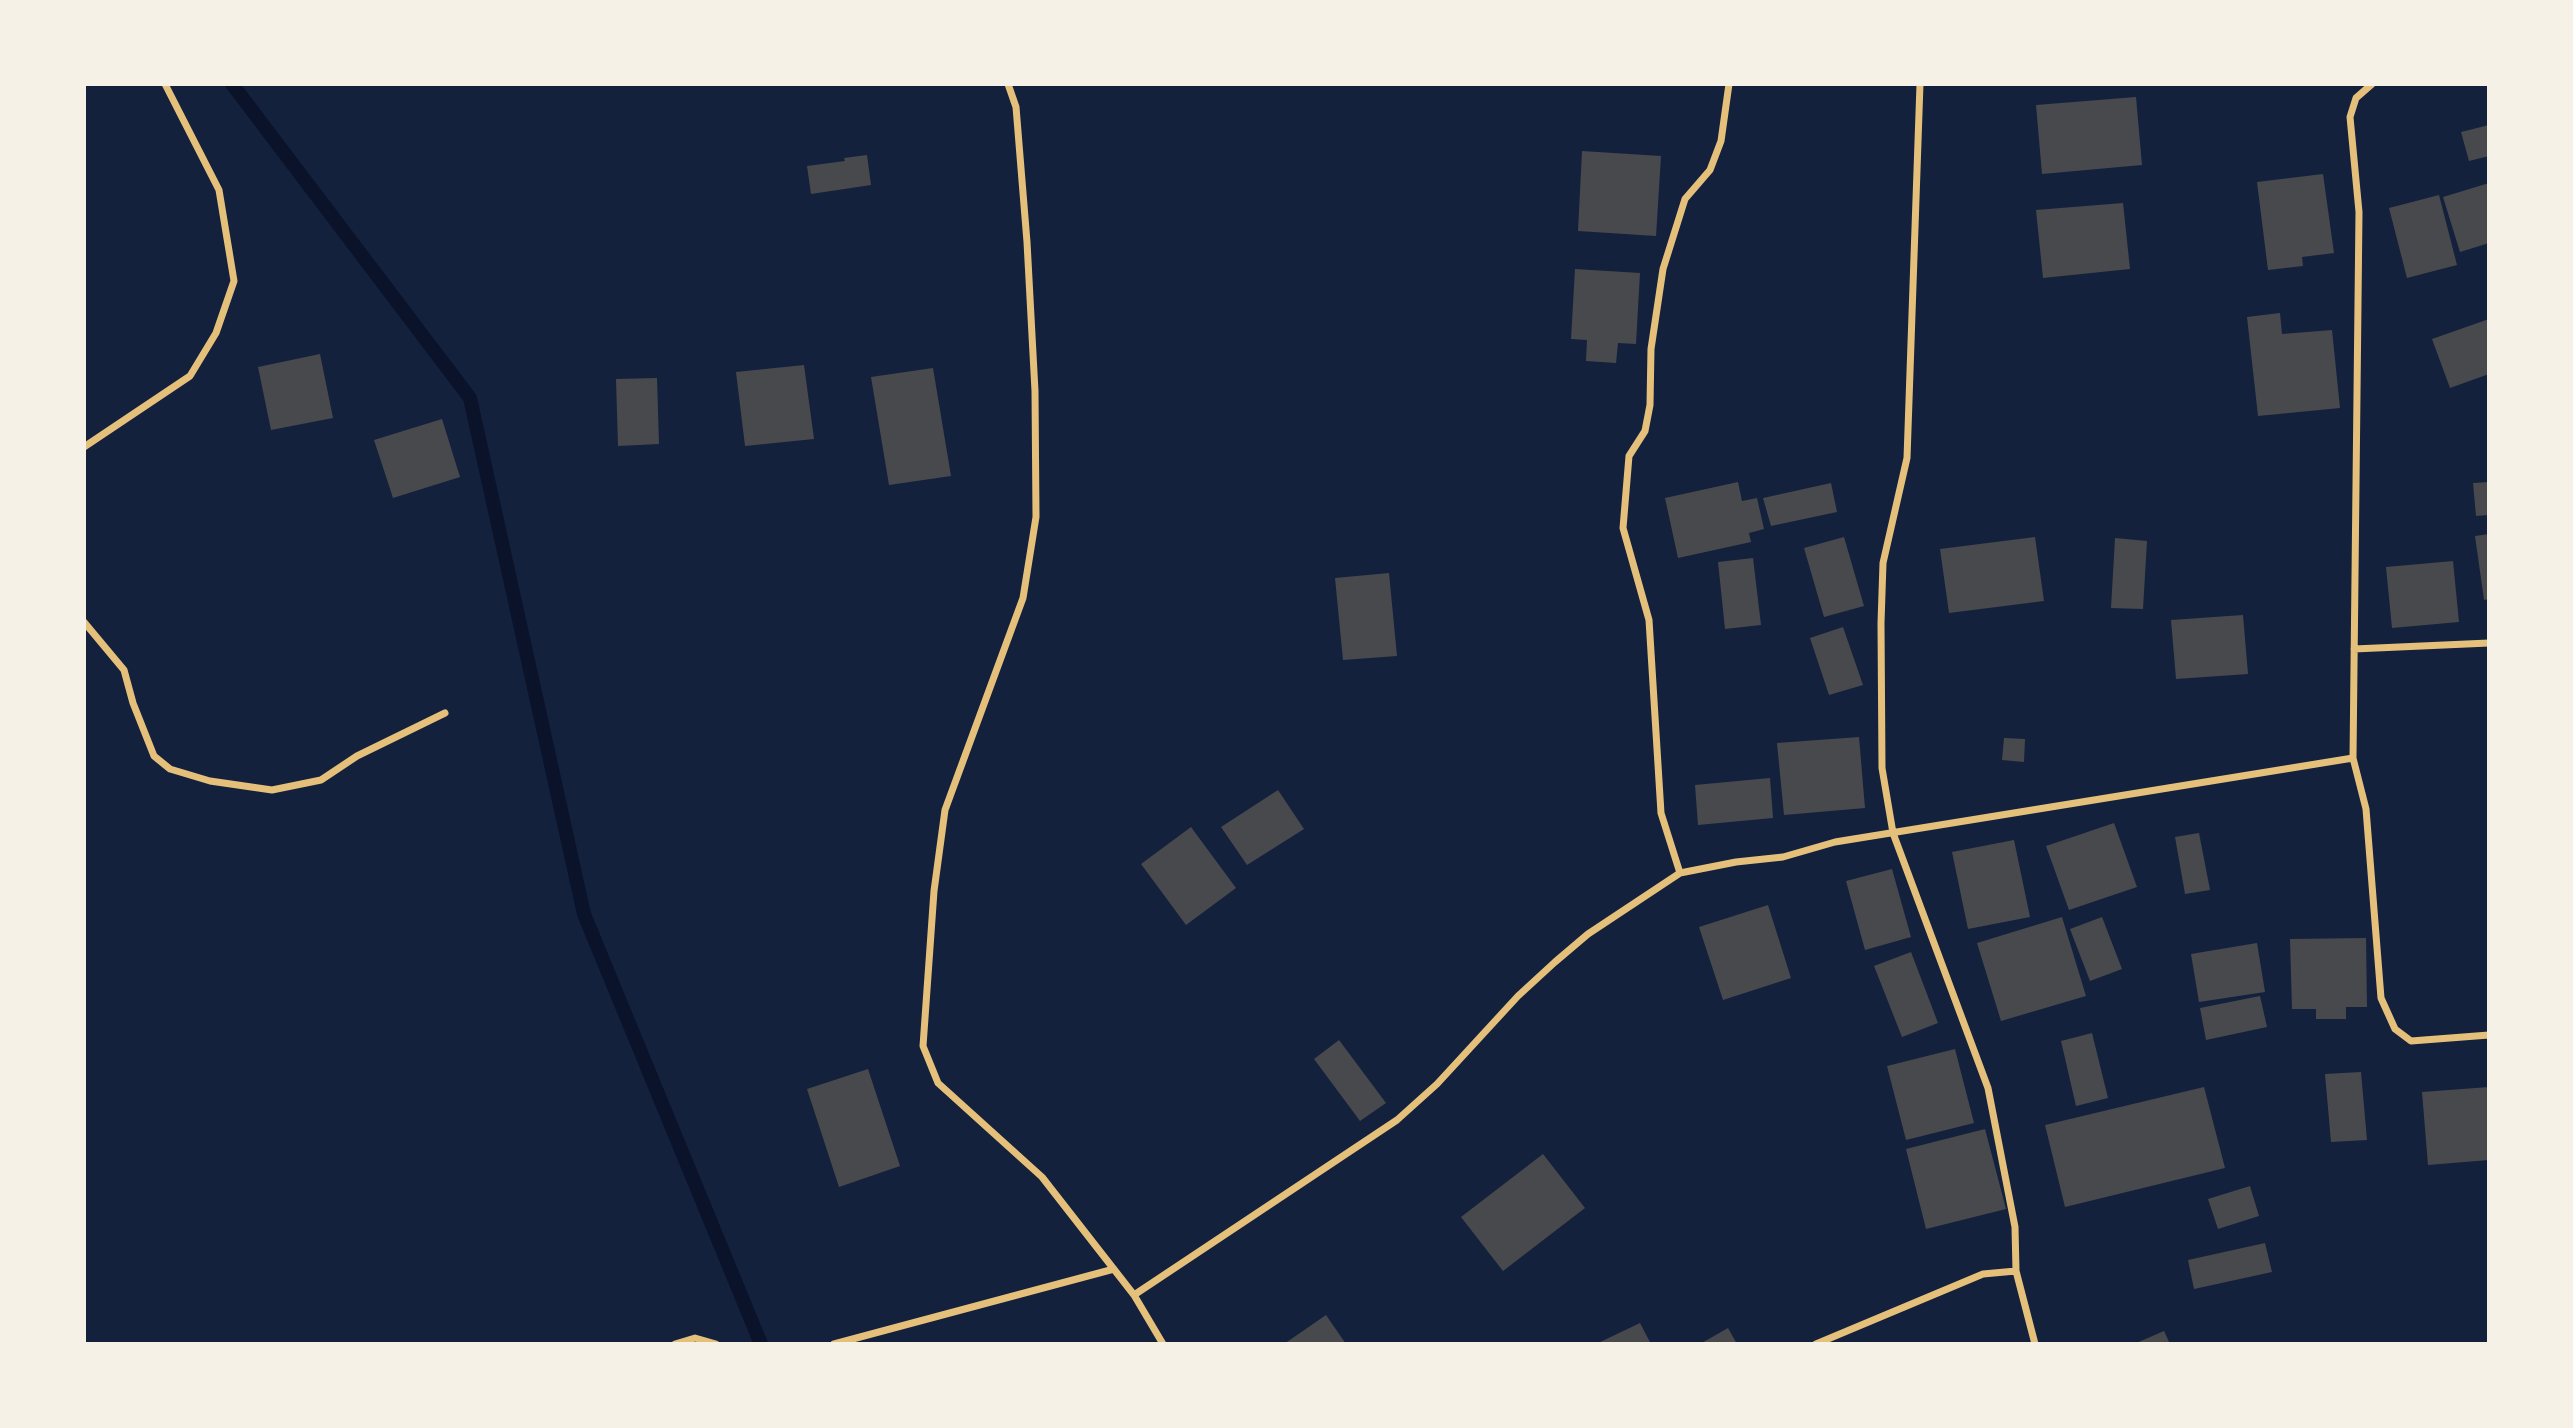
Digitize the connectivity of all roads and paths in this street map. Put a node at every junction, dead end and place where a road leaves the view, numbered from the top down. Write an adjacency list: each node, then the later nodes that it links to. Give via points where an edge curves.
1 (165, 84): 6 (street, via 219,190 234,281 216,333 190,376)
2 (1008, 84): 15 (street, via 1016,107 1027,242 1035,391 1035,517 1023,598 946,810 934,891 923,1046 938,1083 1042,1177)
3 (1729, 84): 13 (street, via 1721,141 1710,170 1685,199 1663,269 1651,349 1650,405 1645,431 1629,456 1623,528 1649,621 1661,813)
4 (1920, 84): 12 (street, via 1907,458 1883,563 1882,587 1882,768)
5 (2372, 84): 9 (street, via 2356,98 2350,117 2359,212)
6 (84, 447)
7 (84, 622): 10 (street, via 124,670 154,756 170,769 210,781 272,790 321,779 357,755)
8 (2489, 643): 9 (street)
9 (2354, 649): 11 (street)
10 (445, 713)
11 (2353, 758): 12 (street); 14 (street, via 2366,809 2381,998 2395,1029 2411,1041)
12 (1893, 833): 13 (street); 16 (street, via 1988,1088 2015,1227)
13 (1680, 873): 17 (street, via 1588,934 1555,962 1397,1120)
14 (2489, 1035)
15 (1114, 1269): 17 (street); 20 (street)
16 (2017, 1271): 22 (street, via 1983,1274); 23 (street)
17 (1134, 1294): 21 (street)
18 (675, 1344): 19 (street, via 695,1338)
19 (716, 1344)
20 (834, 1344)
21 (1163, 1344)
22 (1816, 1344)
23 (2035, 1344)

